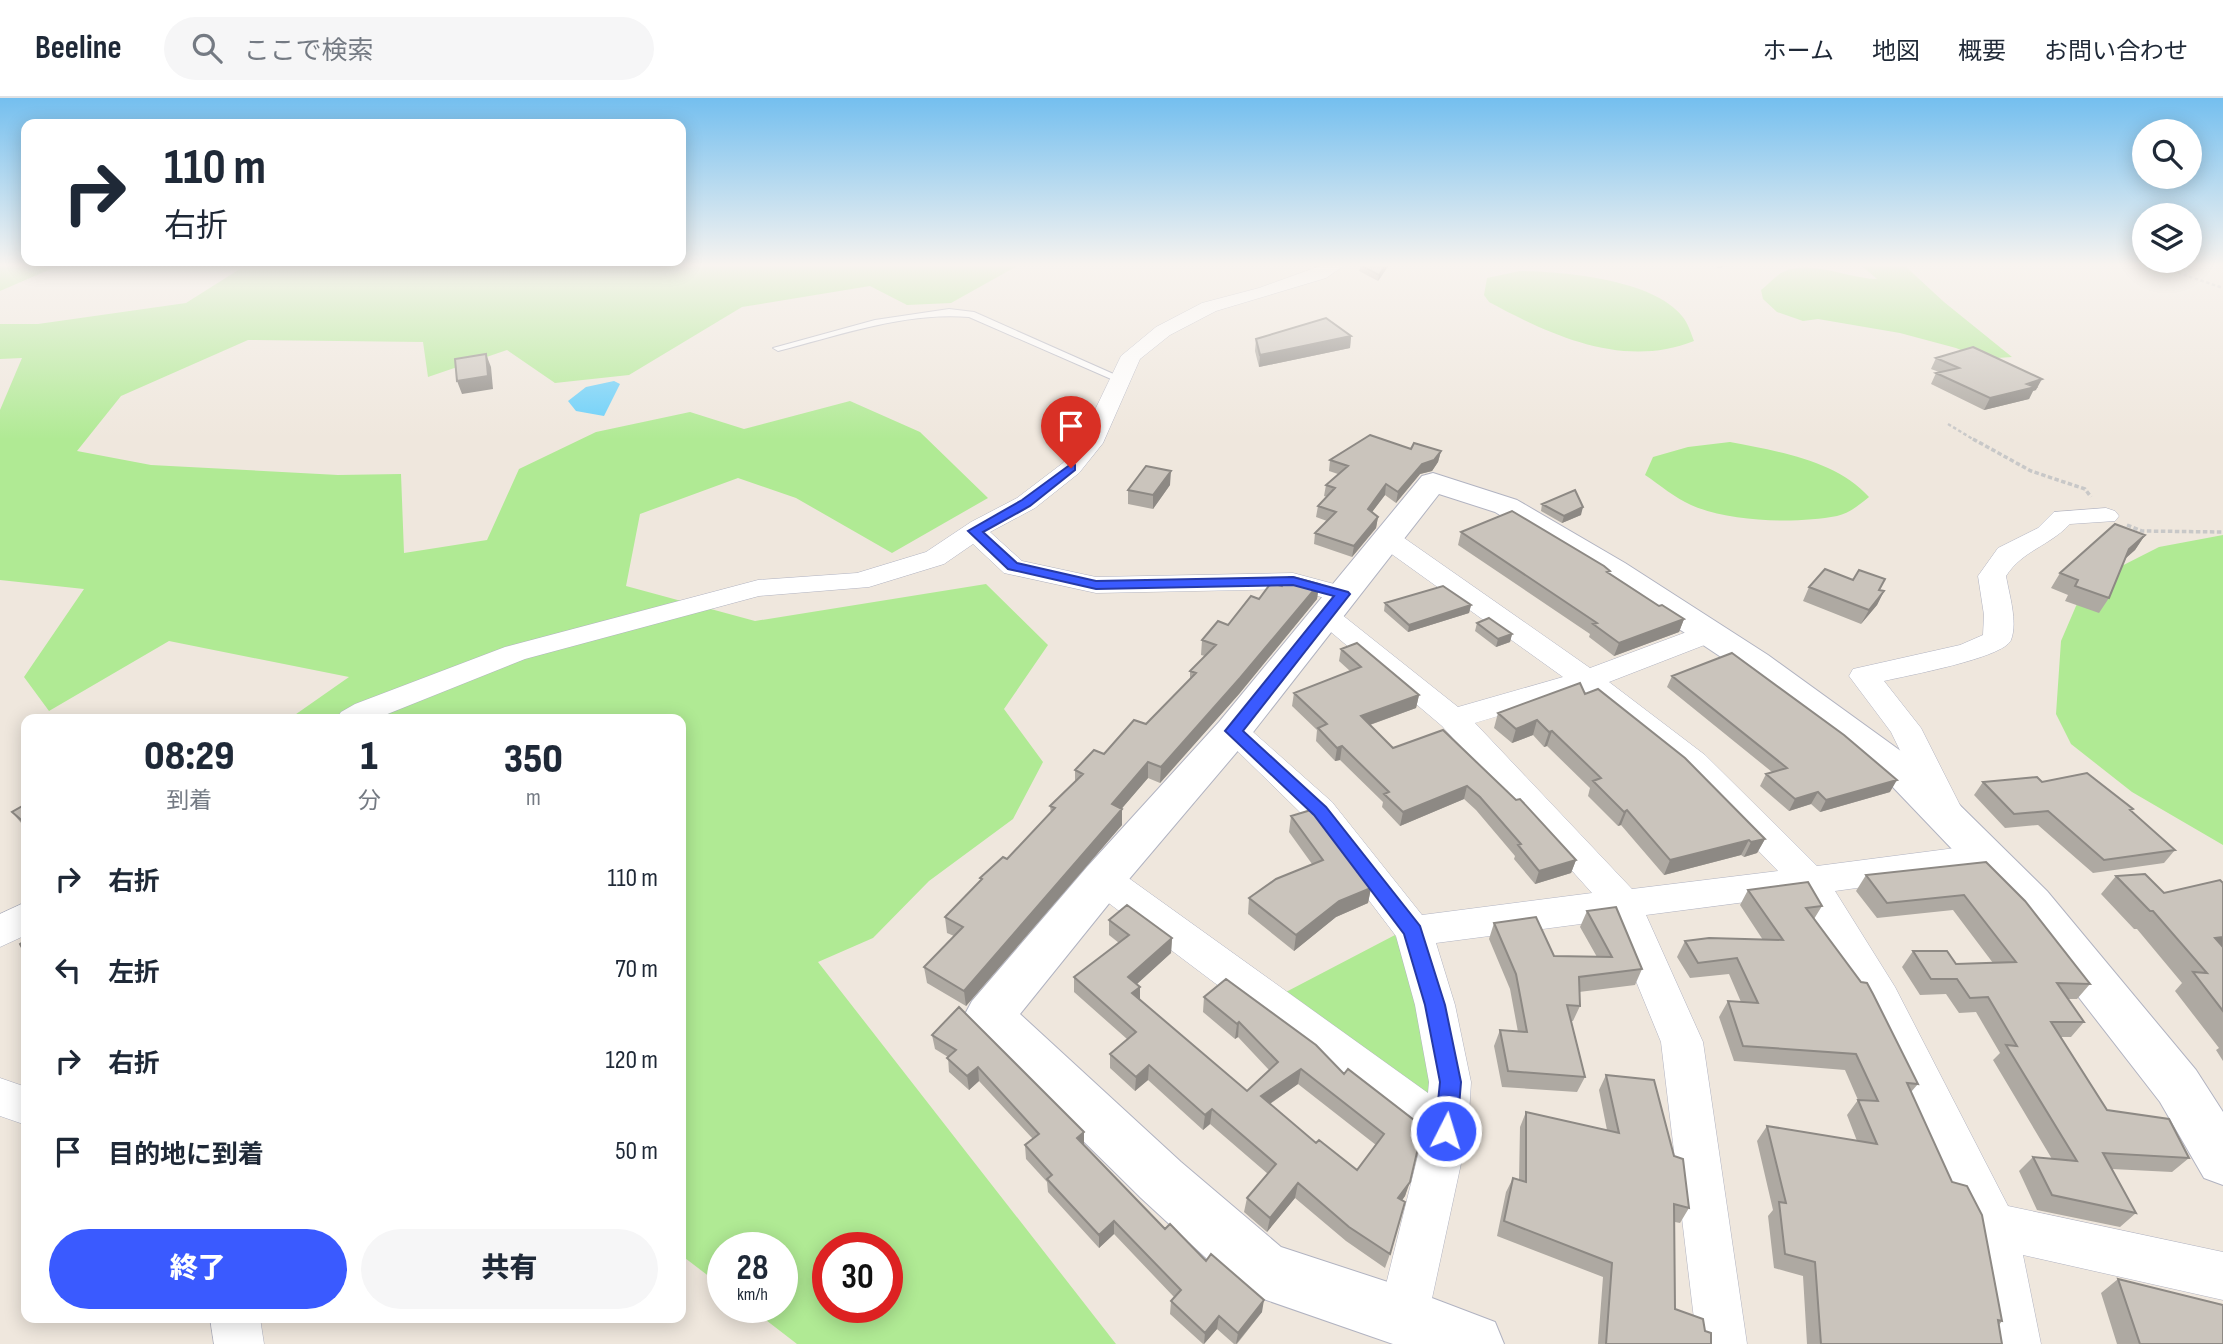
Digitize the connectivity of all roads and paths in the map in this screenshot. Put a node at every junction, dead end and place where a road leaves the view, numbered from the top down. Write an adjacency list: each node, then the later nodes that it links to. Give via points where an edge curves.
1 (886, 323): 4 (lane)
2 (992, 323): 5 (lane)
3 (1178, 323): 5 (street, via 1131,356)
4 (778, 348)
5 (1122, 380): 8 (street, via 1091,443 1071,468 1026,503)
6 (1948, 424): 7 (path, via 2056,484 2085,489)
7 (2105, 516): 9 (path, via 2142,531); 17 (street, via 2063,517 2048,533 2007,554 1992,576 1997,639 1969,652 1864,676 1905,728)
8 (975, 531): 11 (street, via 1013,566 1096,585 1293,581); 14 (street, via 935,558 859,581 758,587 515,653)
9 (2223, 531)
10 (1388, 539): 11 (street); 12 (street, via 1433,482 1506,506); 13 (street)
11 (1335, 605): 15 (street); 16 (street)
12 (1710, 633): 13 (street); 17 (street, via 1902,772)
13 (1587, 680): 15 (street); 20 (street, via 1693,763)
14 (361, 714)
15 (1453, 719): 21 (street)
16 (1233, 731): 19 (street); 23 (street, via 1320,811)
17 (1951, 821): 18 (street)
18 (1986, 857): 20 (street); 28 (street, via 2031,903 2178,1086)
19 (1103, 879): 27 (street); 31 (street, via 989,1016 1161,1180 1264,1270)
20 (1811, 882): 21 (street); 29 (street, via 1881,999)
21 (1622, 902): 23 (street); 35 (street, via 1682,1042)
22 (21, 920): 24 (street)
23 (1413, 931): 27 (street, via 1435,1005 1450,1082)
24 (0, 932)
25 (0, 1097): 26 (street)
26 (21, 1104)
27 (1446, 1131): 31 (street)
28 (2223, 1160)
29 (1993, 1226): 30 (street); 36 (street)
30 (2223, 1276)
31 (1403, 1317): 34 (street)
32 (236, 1323): 33 (street)
33 (239, 1344)
34 (1474, 1344)
35 (1722, 1344)
36 (2015, 1344)

